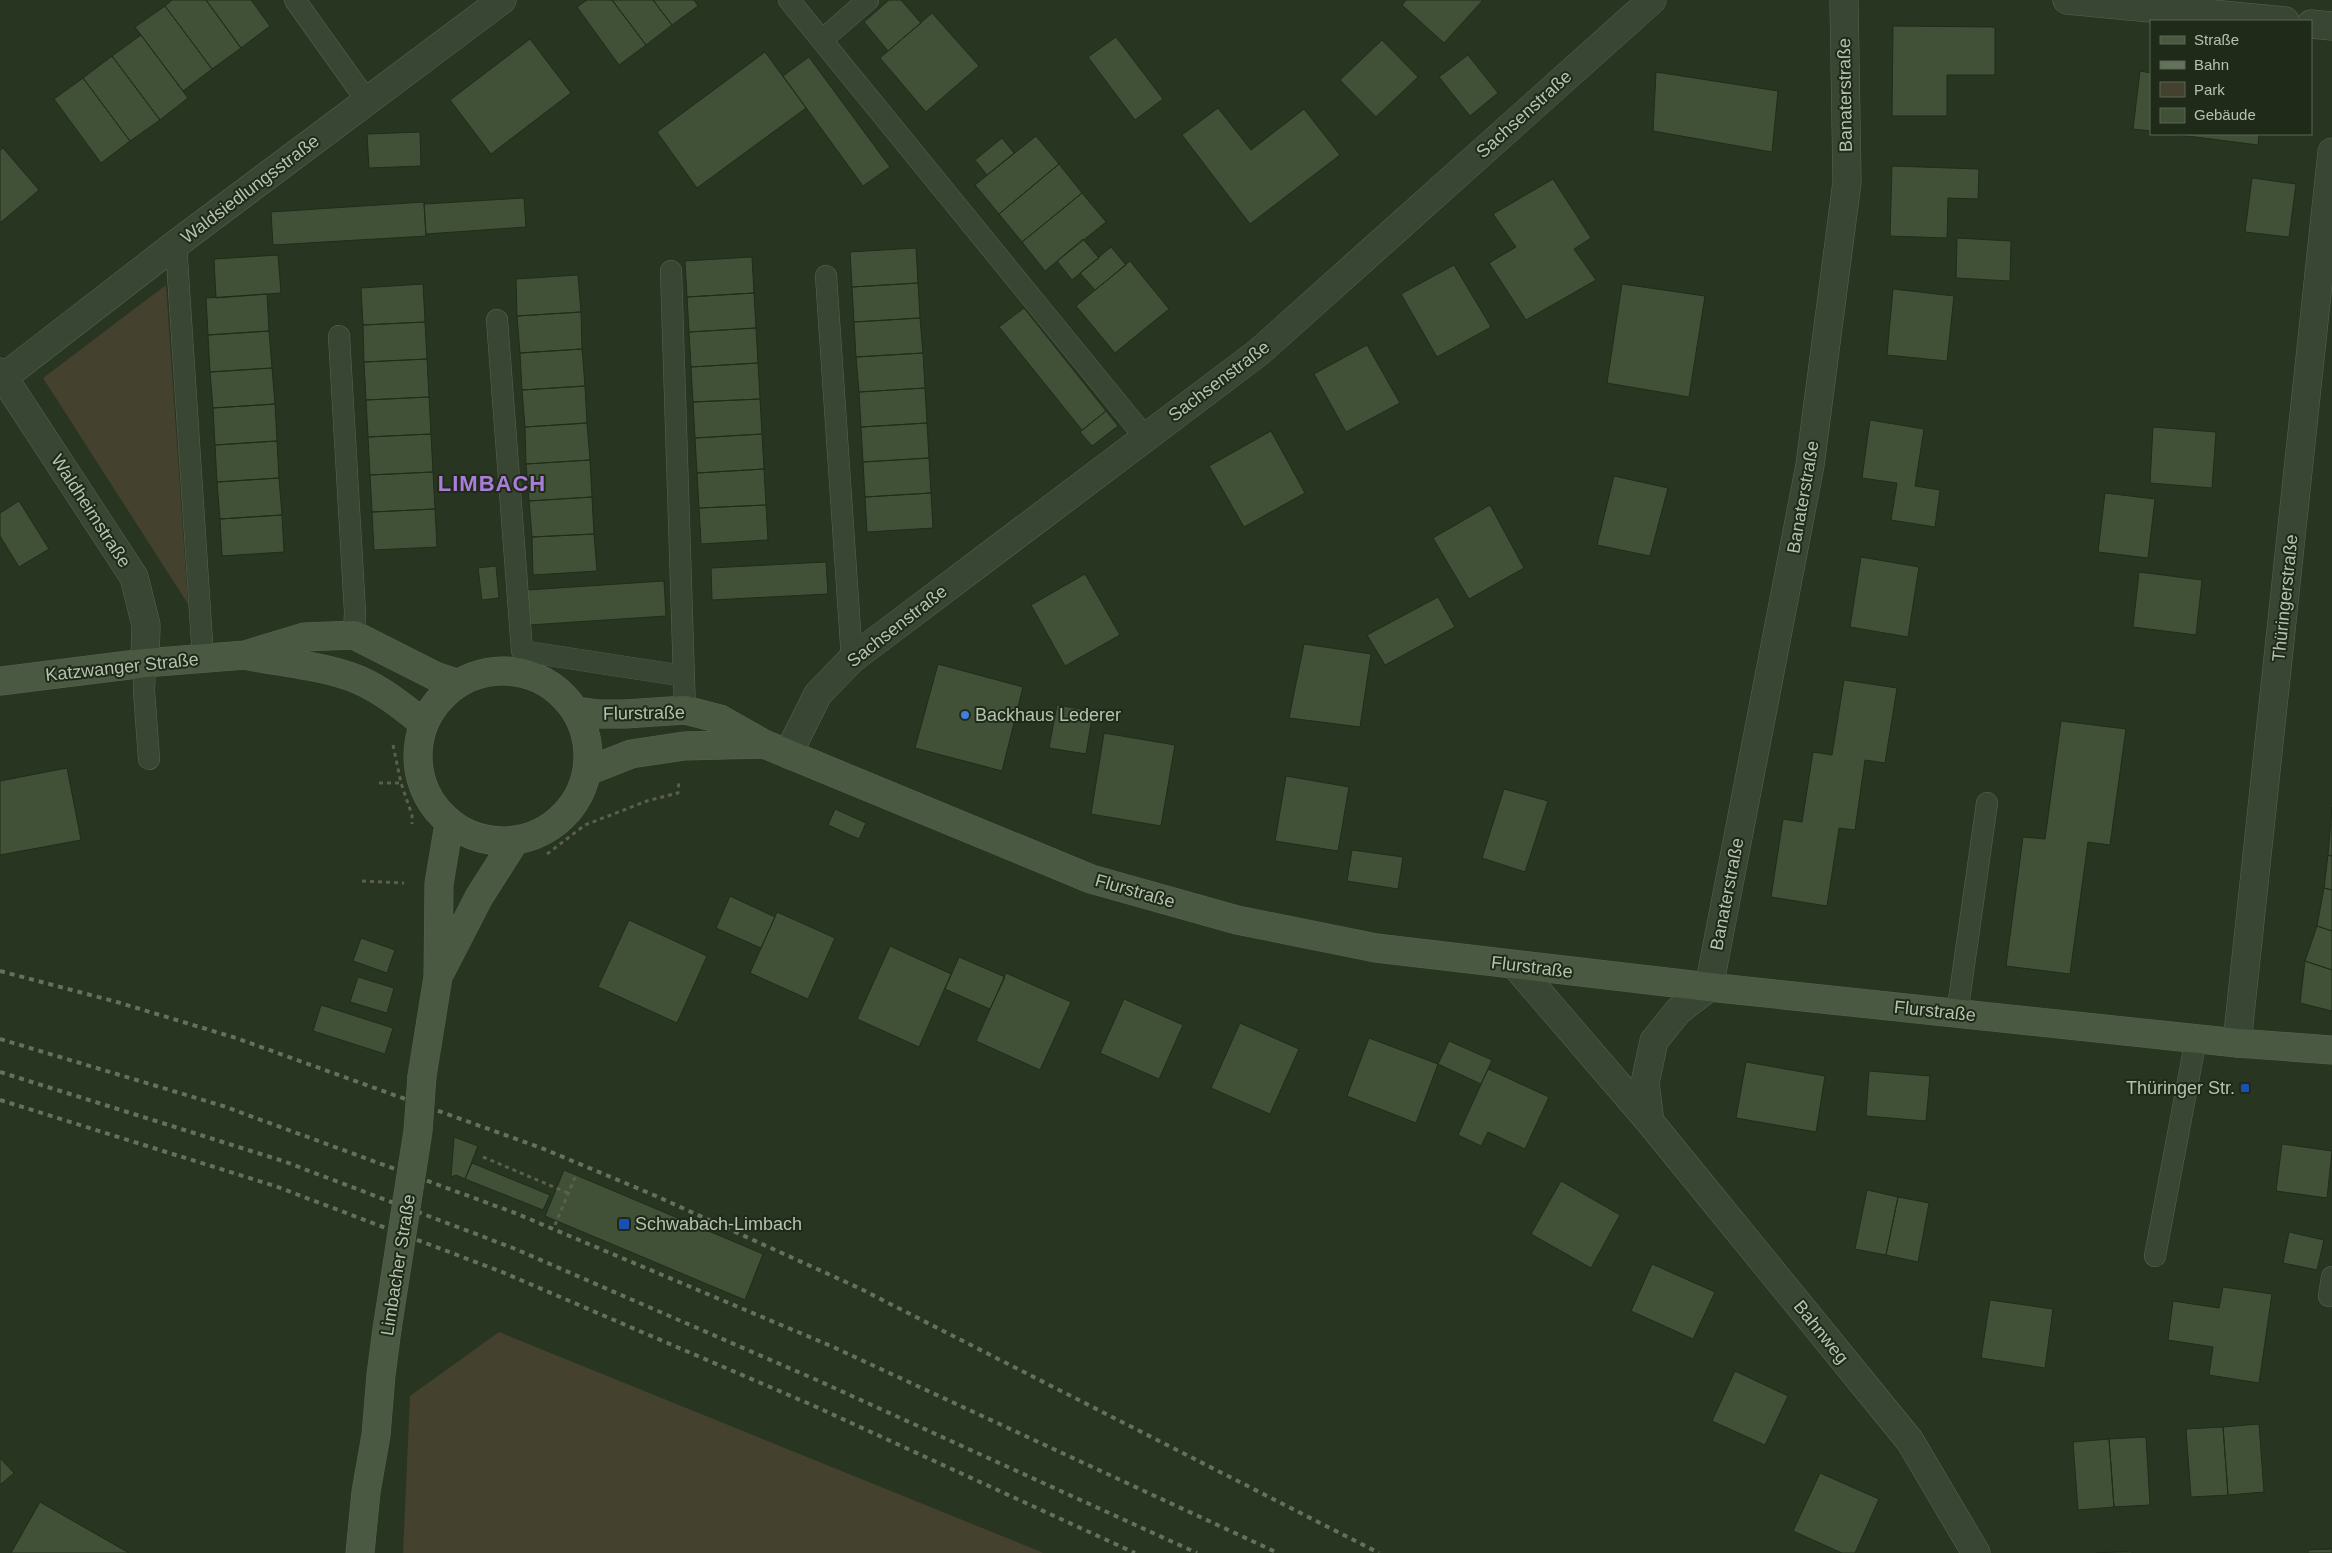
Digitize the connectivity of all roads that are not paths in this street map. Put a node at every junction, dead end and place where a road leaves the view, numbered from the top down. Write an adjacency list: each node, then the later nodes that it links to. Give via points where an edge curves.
1 (295, 0): 12 (lane)
2 (502, 0): 12 (street, Waldsiedlungsstraße)
3 (789, 0): 11 (lane)
4 (868, 0): 11 (lane)
5 (1652, 0): 20 (street, Sachsenstraße, via 1259,352)
6 (1844, 0): 40 (street, Banaterstraße, via 1847,182 1812,455)
7 (2068, 0): 8 (street)
8 (2275, 20)
9 (2312, 24): 10 (street)
10 (2332, 26)
11 (822, 40): 20 (lane)
12 (367, 101): 14 (street, Waldsiedlungsstraße)
13 (2332, 152): 43 (street, Thüringerstraße)
14 (176, 244): 19 (street, Waldsiedlungsstraße); 23 (lane)
15 (671, 271): 26 (lane)
16 (826, 276): 24 (lane)
17 (497, 320): 26 (lane, via 522,651)
18 (339, 336): 21 (lane, via 355,602)
19 (2, 376): 25 (street, Waldheimstraße, via 134,577 146,625)
20 (1144, 437): 24 (street, Sachsenstraße)
21 (354, 635): 22 (main road, Katzwanger Straße, via 304,637); 28 (main road, Katzwanger Straße, via 435,676)
22 (245, 655): 23 (main road, Katzwanger Straße); 31 (main road, Katzwanger Straße, via 330,671 359,681 393,700)
23 (203, 658): 25 (main road, Katzwanger Straße)
24 (852, 659): 32 (street, Sachsenstraße, via 818,694)
25 (145, 663): 27 (main road, Katzwanger Straße); 33 (lane)
26 (684, 676): 29 (lane)
27 (0, 681)
28 (456, 683): 30 (main road, via 484,671 519,671 552,685); 31 (main road, via 437,700)
29 (685, 710): 30 (main road, Flurstraße, via 616,714); 32 (main road, Flurstraße, via 720,719)
30 (577, 711): 34 (main road, via 588,740)
31 (423, 723): 36 (main road, via 417,759 426,795)
32 (776, 749): 34 (main road, Flurstraße, via 684,746 631,754); 38 (main road, Flurstraße, via 1092,879 1237,920 1376,948)
33 (149, 759)
34 (588, 771): 37 (main road, via 568,811 548,829)
35 (1987, 804): 41 (lane)
36 (449, 824): 37 (main road, via 479,839); 39 (main road, Limbacher Straße, via 439,884)
37 (514, 842): 39 (main road, Limbacher Straße, via 479,896)
38 (1516, 966): 40 (main road, Flurstraße); 45 (street, Bahnweg)
39 (438, 977): 47 (main road, Limbacher Straße, bridge, via 422,1076 418,1132 380,1375 376,1435)
40 (1709, 987): 41 (main road, Flurstraße); 45 (street, via 1678,1011 1654,1041 1645,1083)
41 (1957, 1014): 42 (main road, Flurstraße)
42 (2196, 1039): 43 (main road, Flurstraße); 46 (lane)
43 (2237, 1044): 44 (main road, Flurstraße)
44 (2332, 1050)
45 (1650, 1122): 48 (street, Bahnweg, via 1910,1441)
46 (2156, 1256)
47 (360, 1553)
48 (1976, 1553)

